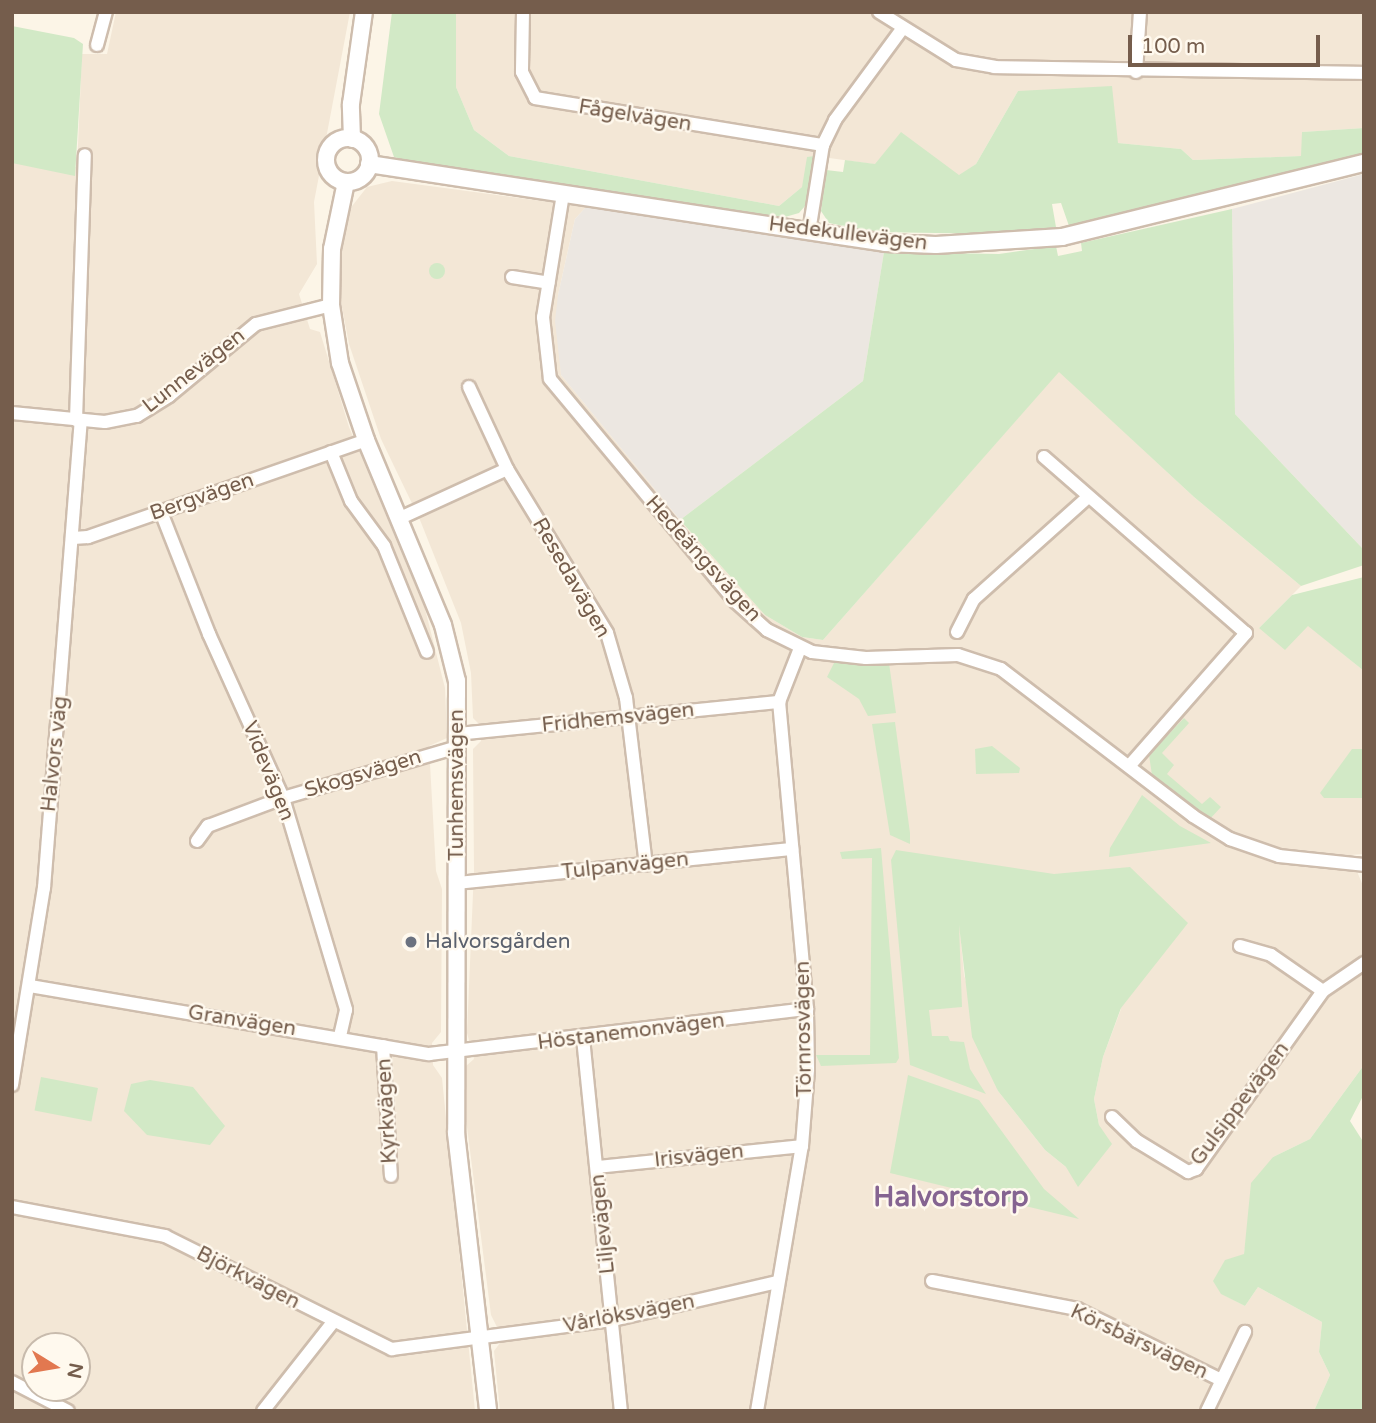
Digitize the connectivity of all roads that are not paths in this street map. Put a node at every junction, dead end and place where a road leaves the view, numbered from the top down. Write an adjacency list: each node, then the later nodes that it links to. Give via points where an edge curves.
1 (106, 12): 7 (street)
2 (364, 12): 10 (street, via 351,104)
3 (523, 12): 11 (street, Fågelvägen, via 522,72 535,97)
4 (879, 12): 6 (street)
5 (1140, 12): 8 (street)
6 (902, 29): 8 (street, via 956,60 994,67); 11 (street, via 835,120)
7 (97, 45)
8 (1136, 72): 9 (street)
9 (1364, 73)
10 (352, 139): 14 (street, via 365,148); 15 (street, via 335,143 326,158 331,174)
11 (823, 145): 17 (street)
12 (85, 155): 23 (street, Halvors väg)
13 (1364, 163): 17 (street, Hedekullevägen, via 1062,237 936,245)
14 (369, 164): 15 (street, via 361,177); 16 (street, Hedekullevägen)
15 (346, 182): 20 (street, Tunhemsvägen, via 334,222)
16 (563, 194): 17 (street, Hedekullevägen); 19 (street, Hedeängsvägen)
17 (809, 232)
18 (512, 277): 19 (street)
19 (549, 283): 33 (street, Hedeängsvägen, via 542,341 550,379 736,602 767,629)
20 (331, 305): 23 (street, Lunnevägen, via 266,320 244,331 152,409 121,421); 24 (street, Tunhemsvägen, via 340,363)
21 (469, 387): 27 (street, Resedavägen)
22 (12, 413): 23 (street, Lunnevägen)
23 (79, 421): 31 (street, Halvors väg)
24 (366, 440): 25 (street, Bergvägen); 30 (street, Tunhemsvägen)
25 (331, 452): 29 (street, Bergvägen); 34 (street, via 351,501 384,546)
26 (1044, 457): 28 (street)
27 (507, 469): 30 (street); 36 (street, Resedavägen, via 607,633)
28 (1088, 497): 32 (street, via 974,599); 38 (street, via 1246,633)
29 (161, 512): 31 (street, Bergvägen); 39 (street, Videvägen)
30 (398, 519): 37 (street, Tunhemsvägen, via 453,657)
31 (73, 538): 47 (street, Halvors väg, via 44,888)
32 (957, 632)
33 (800, 648): 35 (street, Törnrosvägen); 38 (street, Hedeängsvägen, via 855,657 936,653 978,660 1019,681)
34 (427, 652)
35 (779, 702): 36 (street, Fridhemsvägen); 41 (street, Törnrosvägen)
36 (629, 717): 37 (street, Fridhemsvägen); 42 (street, Resedavägen)
37 (457, 740): 39 (street, Skogsvägen); 44 (street, Tunhemsvägen)
38 (1129, 766): 43 (street, Hedeängsvägen, via 1230,839 1279,856)
39 (282, 798): 40 (street, Skogsvägen, via 208,826); 50 (street, Videvägen, via 346,1010)
40 (197, 841)
41 (792, 849): 42 (street, Tulpanvägen); 49 (street, Törnrosvägen)
42 (646, 864): 44 (street, Tulpanvägen)
43 (1364, 865)
44 (457, 883): 53 (street, Tunhemsvägen)
45 (1240, 946): 48 (street, via 1270,955)
46 (1364, 963): 48 (street, Gulsippevägen)
47 (30, 986): 50 (street, Granvägen); 54 (street, Halvors väg)
48 (1323, 991): 55 (street, Gulsippevägen, via 1196,1169 1188,1172 1136,1141)
49 (807, 1009): 51 (street, Höstanemonvägen); 56 (street, Törnrosvägen)
50 (340, 1037): 52 (street, Granvägen)
51 (583, 1038): 53 (street, Höstanemonvägen); 57 (street, Liljevägen)
52 (383, 1046): 53 (street, Granvägen); 58 (street, Kyrkvägen)
53 (454, 1054): 65 (street, Tunhemsvägen, via 456,1133)
54 (12, 1085)
55 (1112, 1117)
56 (802, 1146): 57 (street, Irisvägen); 61 (street, Törnrosvägen)
57 (597, 1167): 62 (street, Liljevägen)
58 (391, 1176)
59 (12, 1207): 63 (street, Björkvägen, via 165,1236)
60 (932, 1281): 66 (street, Körsbärsvägen, via 1077,1309)
61 (777, 1282): 62 (street, Vårlöksvägen); 72 (street, Törnrosvägen)
62 (613, 1320): 65 (street, Vårlöksvägen); 71 (street, Liljevägen)
63 (333, 1322): 65 (street, Björkvägen, via 392,1349); 69 (street)
64 (1245, 1332): 66 (street)
65 (479, 1339): 70 (street, Tunhemsvägen)
66 (1221, 1380): 73 (street)
67 (12, 1382): 68 (street)
68 (68, 1411)
69 (263, 1411)
70 (488, 1411)
71 (621, 1411)
72 (757, 1411)
73 (1207, 1411)

